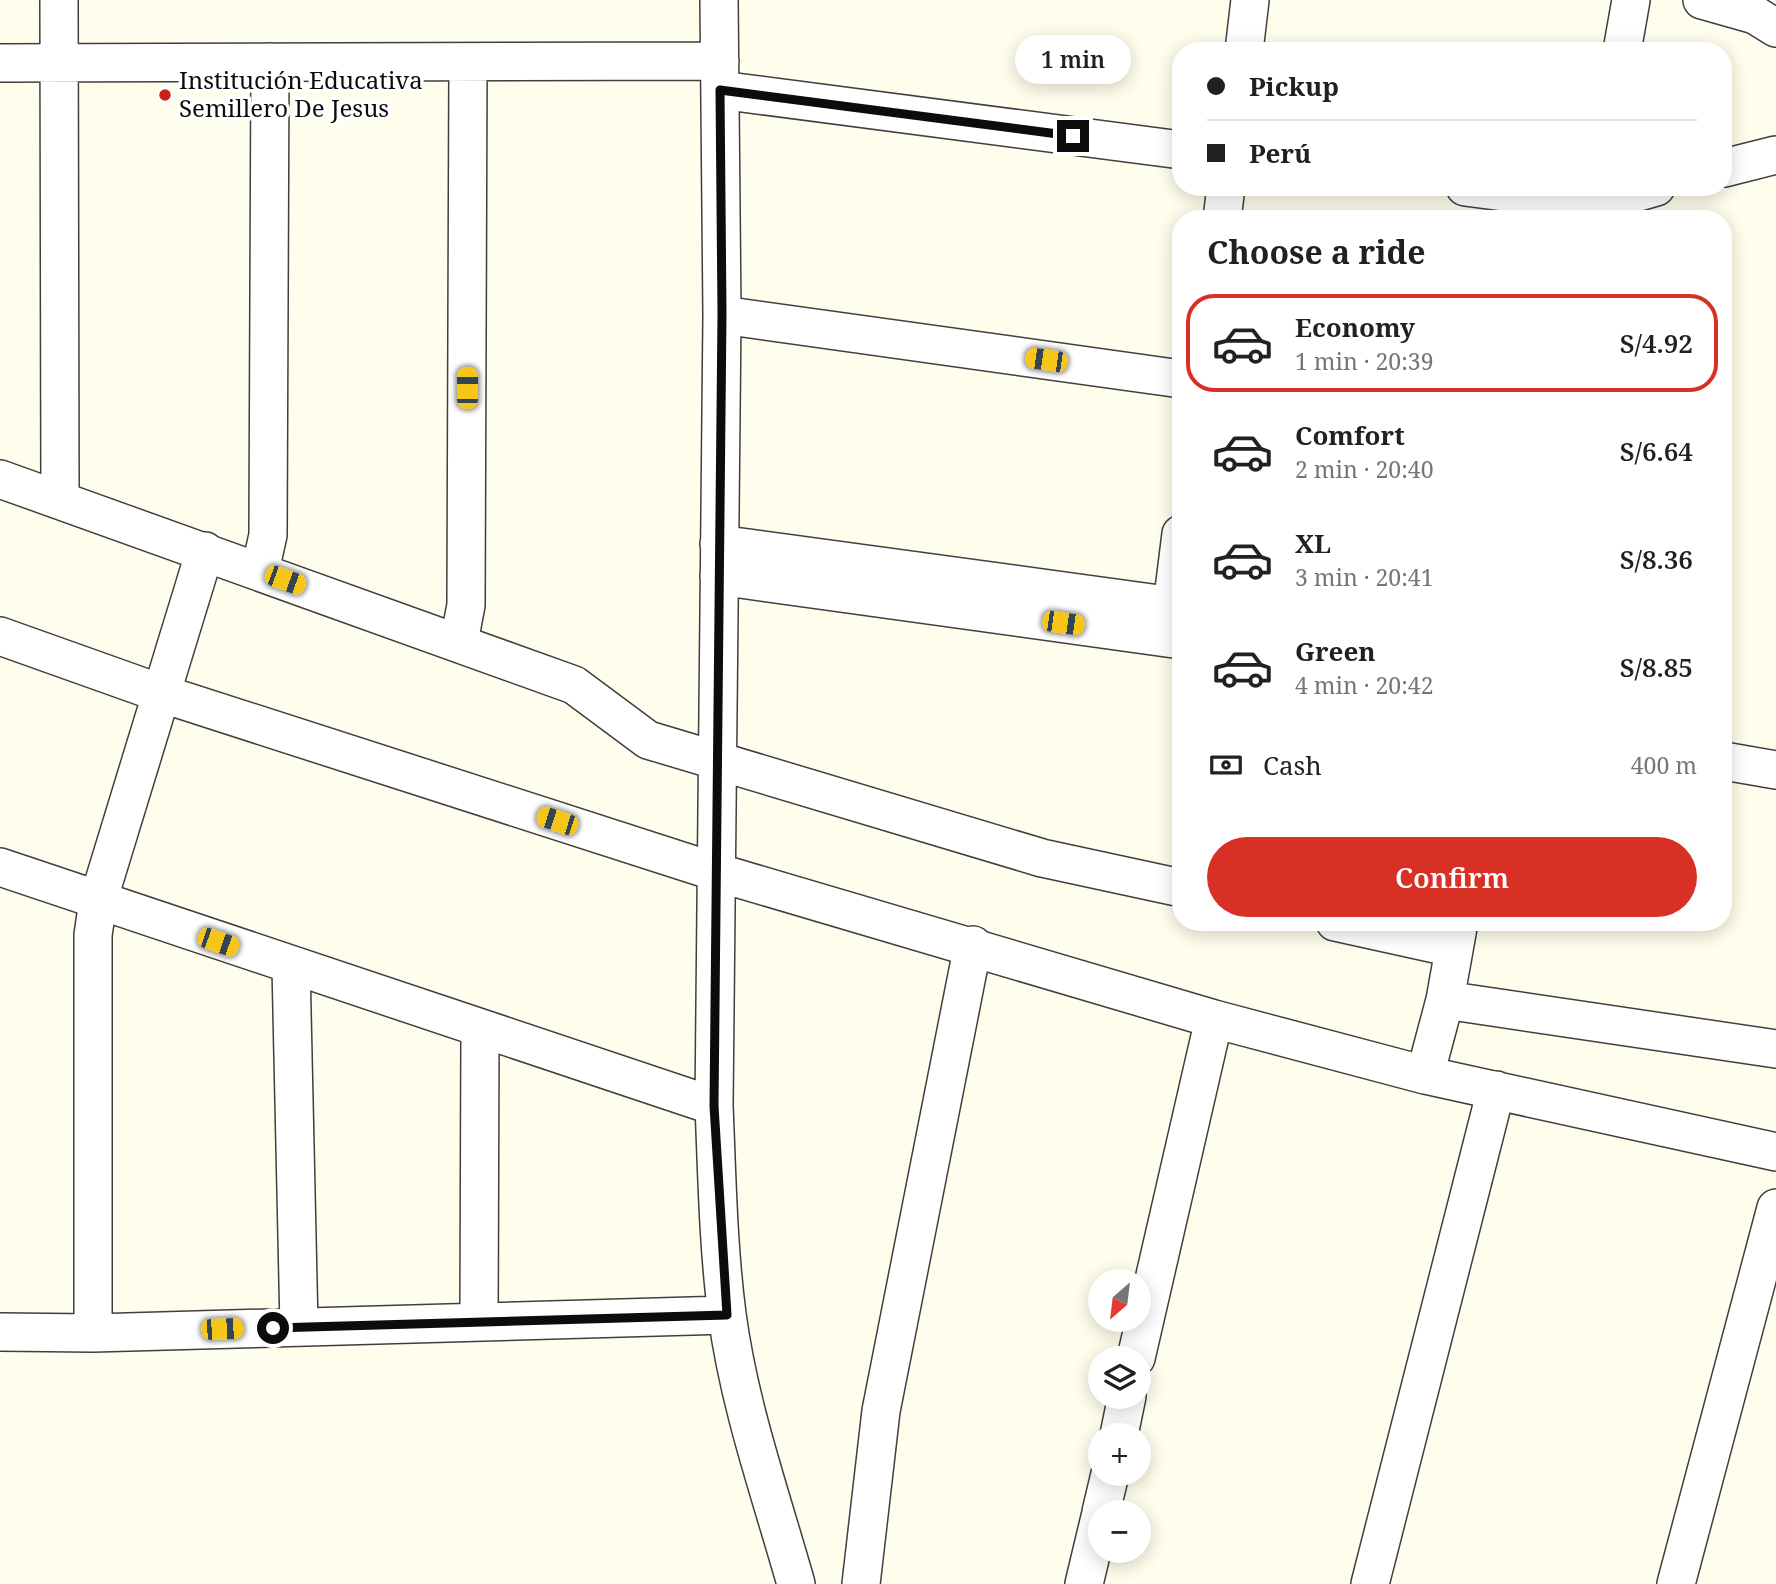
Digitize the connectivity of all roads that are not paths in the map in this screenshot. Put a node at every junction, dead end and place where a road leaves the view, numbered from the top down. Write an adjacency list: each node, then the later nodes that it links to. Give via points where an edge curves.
1 (59, 0): 12 (street)
2 (719, 0): 13 (street)
3 (1250, 0): 7 (street)
4 (1631, 0): 8 (street)
5 (1702, 0): 6 (street)
6 (1765, 14)
7 (1245, 42)
8 (1624, 42)
9 (270, 62): 10 (street); 12 (street); 26 (street, via 268,535)
10 (468, 62): 13 (street); 29 (street, via 466,605)
11 (0, 63): 12 (street)
12 (59, 63): 23 (street)
13 (720, 76): 14 (street); 20 (street)
14 (1172, 149)
15 (1776, 155): 16 (street)
16 (1732, 166)
17 (1540, 196): 19 (street)
18 (1623, 196): 19 (street)
19 (1598, 203)
20 (722, 314): 21 (street); 25 (street)
21 (1172, 378)
22 (0, 479): 23 (street)
23 (60, 500): 24 (street)
24 (205, 551): 26 (street); 30 (street)
25 (719, 560): 27 (street); 31 (street)
26 (260, 571): 29 (street)
27 (1172, 621)
28 (0, 636): 30 (street)
29 (459, 642): 31 (street, via 575,685 648,740)
30 (160, 693): 35 (street); 37 (street)
31 (717, 762): 35 (street); 36 (street, via 1042,858)
32 (1732, 762): 33 (street)
33 (1776, 769)
34 (0, 867): 37 (street)
35 (716, 872): 40 (street); 48 (street)
36 (1172, 886)
37 (98, 901): 41 (street); 55 (street, via 93,934)
38 (1419, 931): 39 (street)
39 (1456, 935): 42 (street)
40 (974, 945): 43 (street); 59 (street, via 881,1411)
41 (291, 966): 44 (street); 53 (street)
42 (1445, 1000): 45 (street); 46 (street)
43 (1214, 1018): 46 (street); 56 (street)
44 (480, 1030): 48 (street); 52 (street)
45 (1776, 1049)
46 (1425, 1075): 47 (street)
47 (1496, 1090): 49 (street); 61 (street)
48 (714, 1106): 51 (street)
49 (1776, 1152)
50 (1776, 1208): 62 (street)
51 (727, 1315): 52 (street); 58 (street, via 745,1407)
52 (479, 1322): 53 (street)
53 (299, 1327): 55 (street)
54 (0, 1332): 55 (street)
55 (93, 1333)
56 (1139, 1346)
57 (1089, 1563): 60 (street)
58 (796, 1584)
59 (861, 1584)
60 (1084, 1584)
61 (1370, 1584)
62 (1676, 1584)

